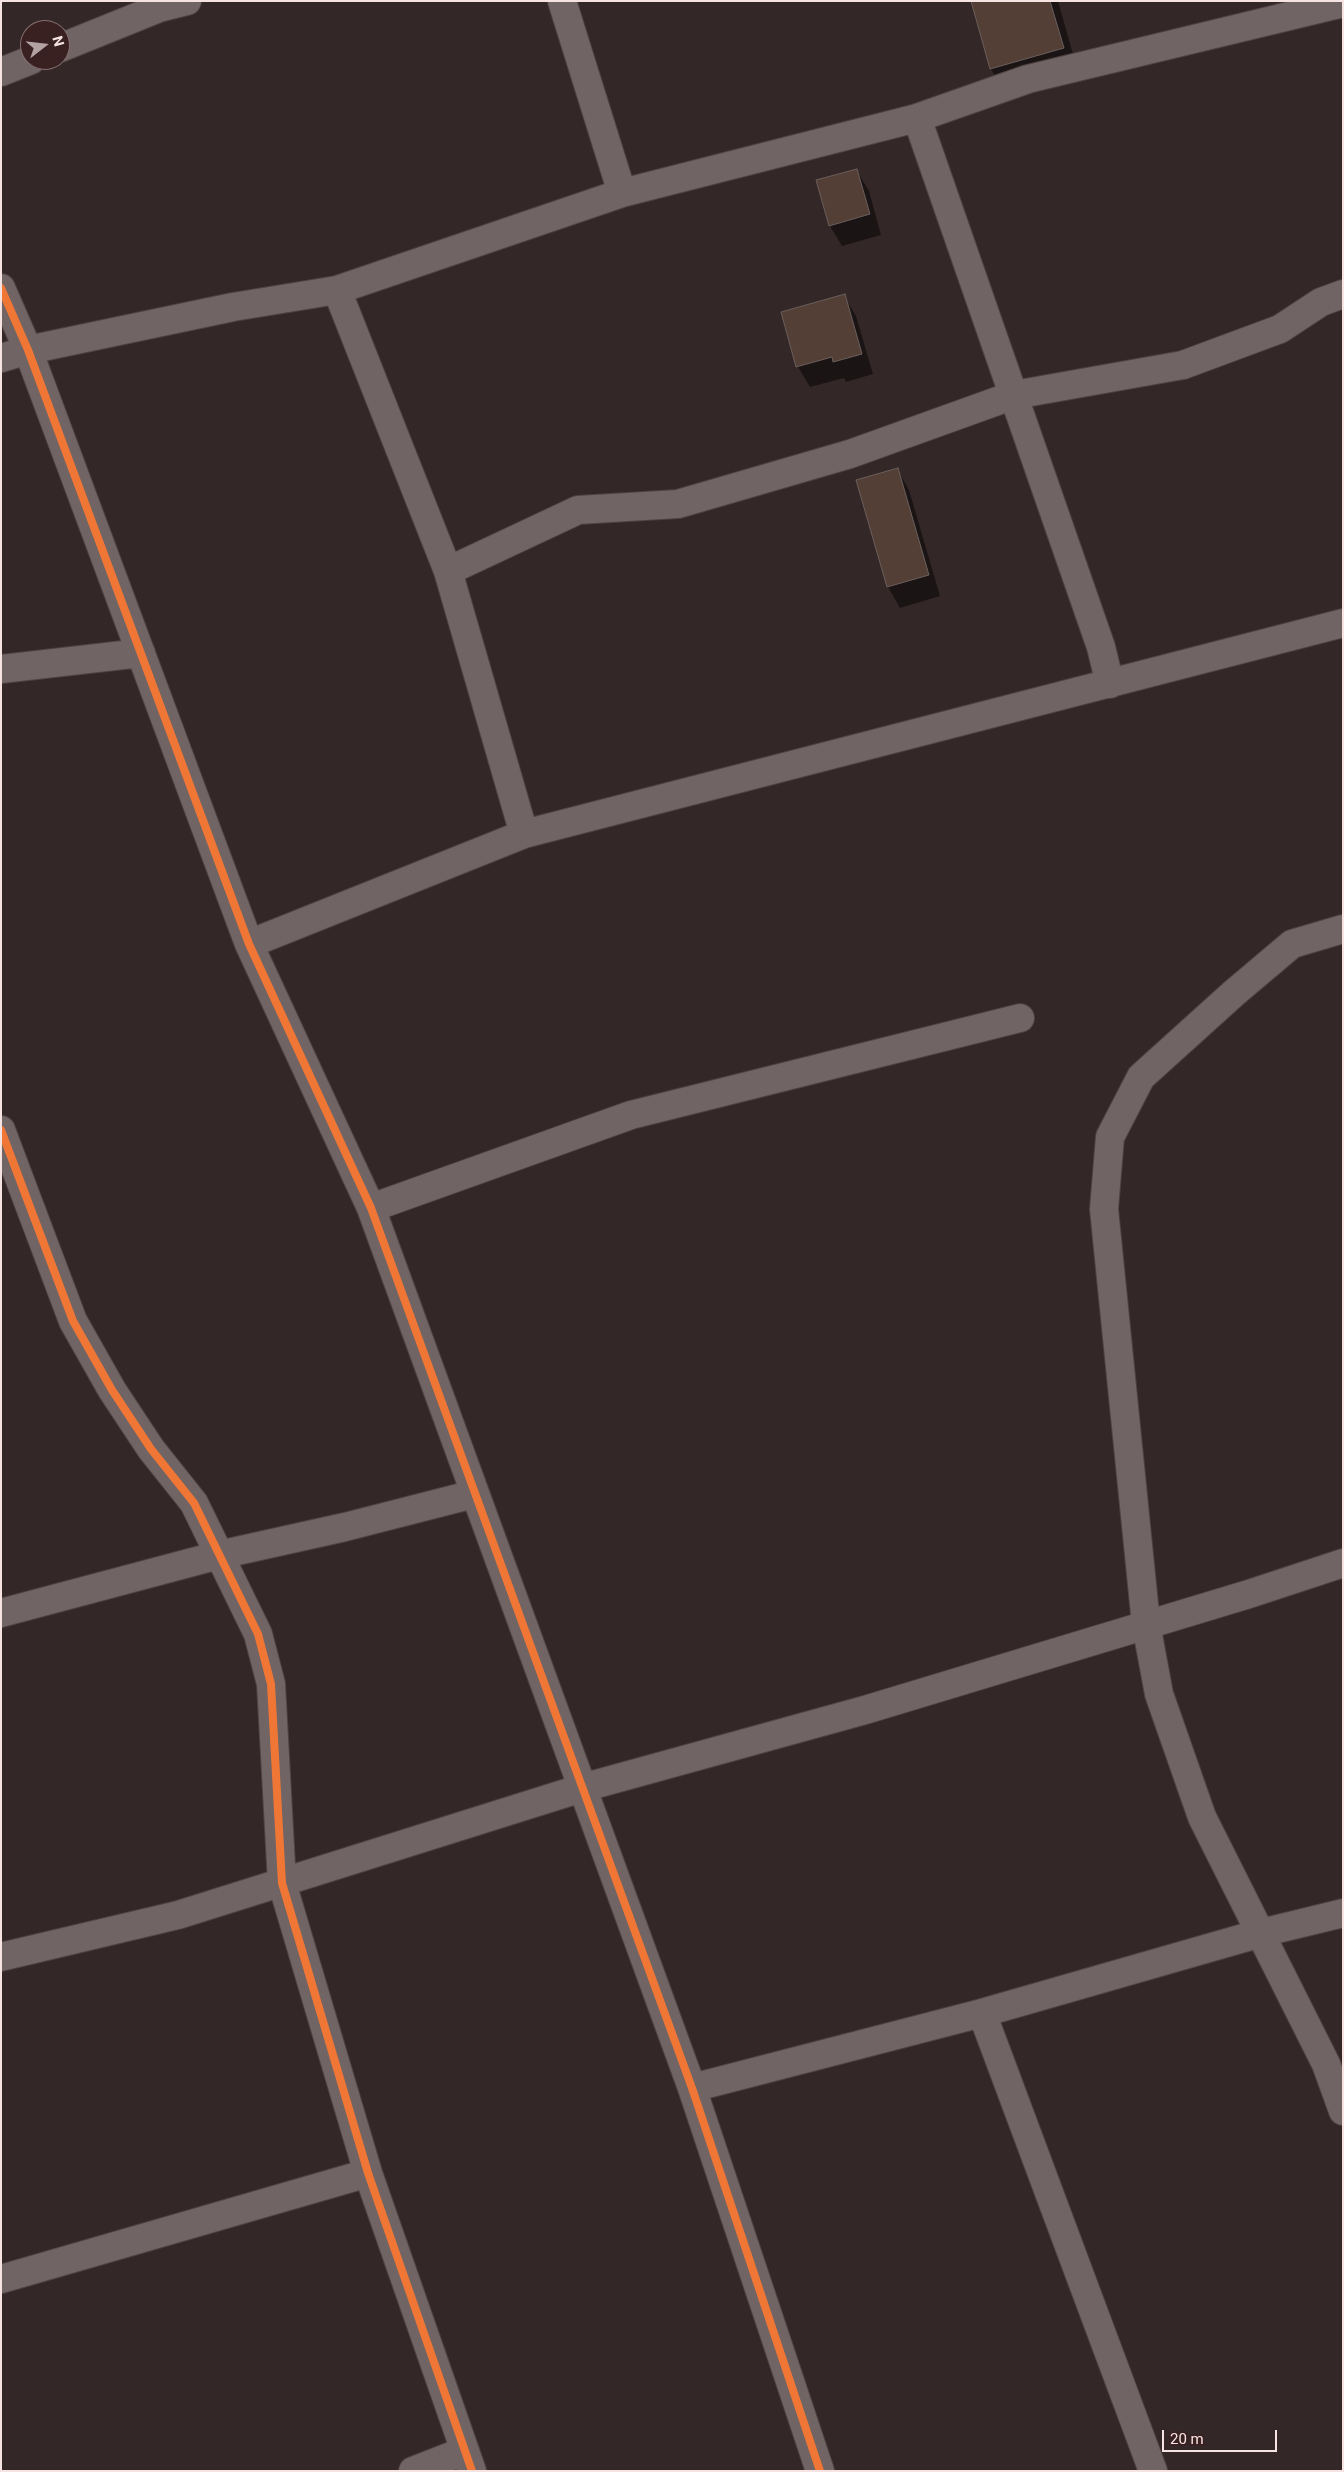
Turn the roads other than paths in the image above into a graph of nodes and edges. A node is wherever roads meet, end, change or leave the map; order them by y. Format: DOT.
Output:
graph roads {
  1 [pos="187,1"];
  2 [pos="562,1"];
  3 [pos="1328,4"];
  4 [pos="70,44"];
  5 [pos="20,64"];
  6 [pos="1,72"];
  7 [pos="917,118"];
  8 [pos="622,193"];
  9 [pos="1,288"];
  10 [pos="337,290"];
  11 [pos="1343,294"];
  12 [pos="28,350"];
  13 [pos="1,358"];
  14 [pos="1014,395"];
  15 [pos="448,571"];
  16 [pos="1343,623"];
  17 [pos="141,653"];
  18 [pos="1,669"];
  19 [pos="1110,684"];
  20 [pos="524,834"];
  21 [pos="1343,929"];
  22 [pos="250,944"];
  23 [pos="1020,1018"];
  24 [pos="1,1130"];
  25 [pos="371,1208"];
  26 [pos="474,1494"];
  27 [pos="219,1555"];
  28 [pos="1343,1563"];
  29 [pos="1,1613"];
  30 [pos="1146,1624"];
  31 [pos="582,1788"];
  32 [pos="282,1883"];
  33 [pos="1343,1913"];
  34 [pos="1261,1933"];
  35 [pos="1,1957"];
  36 [pos="982,2013"];
  37 [pos="692,2088"];
  38 [pos="1343,2111"];
  39 [pos="368,2173"];
  40 [pos="1,2279"];
  41 [pos="468,2461"];
  42 [pos="414,2471"];
  43 [pos="820,2471"];
  44 [pos="1152,2471"];
  1 -- 4 [label="street"];
  2 -- 8 [label="street"];
  3 -- 7 [label="street"];
  5 -- 6 [label="street"];
  7 -- 8 [label="street"];
  7 -- 14 [label="street"];
  8 -- 10 [label="street"];
  9 -- 12 [label="street"];
  10 -- 12 [label="street"];
  10 -- 15 [label="street"];
  11 -- 14 [label="street"];
  12 -- 13 [label="street"];
  12 -- 17 [label="street"];
  14 -- 15 [label="street"];
  14 -- 19 [label="street"];
  15 -- 20 [label="street"];
  16 -- 19 [label="street"];
  17 -- 18 [label="street"];
  17 -- 22 [label="street"];
  19 -- 20 [label="street"];
  20 -- 22 [label="street"];
  21 -- 30 [label="street"];
  22 -- 25 [label="street"];
  23 -- 25 [label="street"];
  24 -- 27 [label="street"];
  25 -- 26 [label="street"];
  26 -- 27 [label="street"];
  26 -- 31 [label="street"];
  27 -- 29 [label="street"];
  27 -- 32 [label="street"];
  28 -- 30 [label="street"];
  30 -- 31 [label="street"];
  30 -- 34 [label="street"];
  31 -- 32 [label="street"];
  31 -- 37 [label="street"];
  32 -- 35 [label="street"];
  32 -- 39 [label="street"];
  33 -- 34 [label="street"];
  34 -- 36 [label="street"];
  34 -- 38 [label="street"];
  36 -- 37 [label="street"];
  36 -- 44 [label="street"];
  37 -- 43 [label="street"];
  39 -- 40 [label="street"];
  39 -- 41 [label="street"];
  41 -- 42 [label="street"];
}
